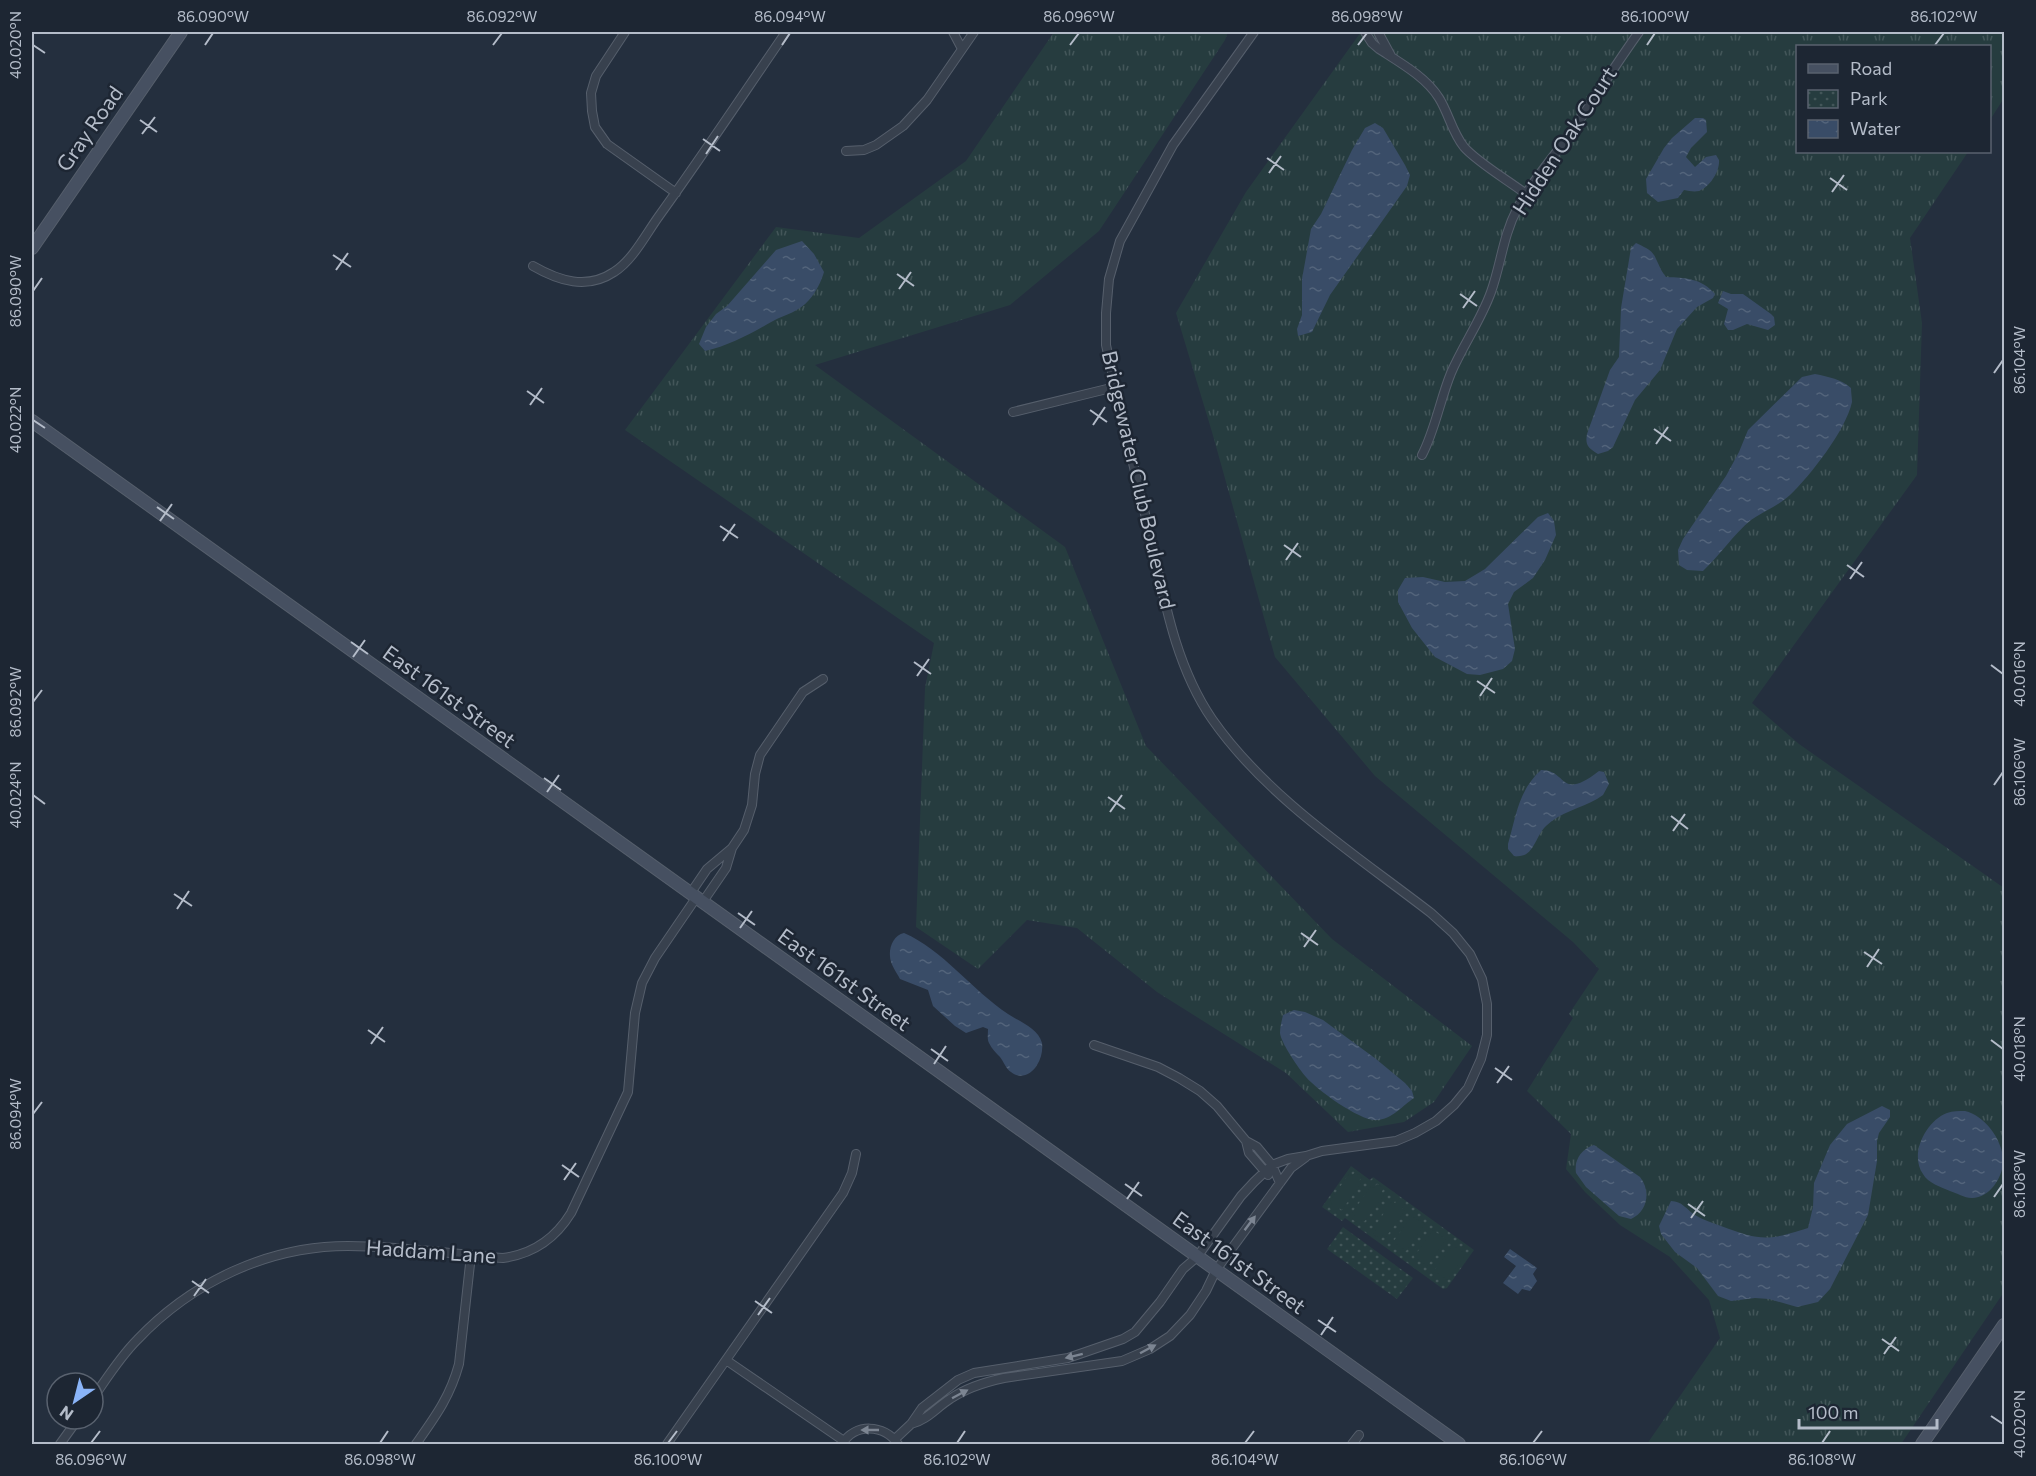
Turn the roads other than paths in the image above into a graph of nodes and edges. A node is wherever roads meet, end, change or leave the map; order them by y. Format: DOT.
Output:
graph roads {
  1 [pos="181,32"];
  2 [pos="625,32"];
  3 [pos="786,32"];
  4 [pos="953,32"];
  5 [pos="974,32"];
  6 [pos="1254,32"];
  7 [pos="1365,32"];
  8 [pos="1378,32"];
  9 [pos="1639,32"];
  10 [pos="962,49"];
  11 [pos="1391,57"];
  12 [pos="846,151"];
  13 [pos="675,193"];
  14 [pos="1526,194"];
  15 [pos="32,248"];
  16 [pos="533,266"];
  17 [pos="1115,387"];
  18 [pos="1013,412"];
  19 [pos="32,420"];
  20 [pos="1422,455"];
  21 [pos="823,679"];
  22 [pos="732,848"];
  23 [pos="696,898"];
  24 [pos="1094,1046"];
  25 [pos="1246,1141"];
  26 [pos="856,1154"];
  27 [pos="1306,1156"];
  28 [pos="1272,1165"];
  29 [pos="1264,1172"];
  30 [pos="1280,1183"];
  31 [pos="471,1255"];
  32 [pos="1197,1257"];
  33 [pos="1216,1270"];
  34 [pos="2004,1325"];
  35 [pos="726,1360"];
  36 [pos="105,1381"];
  37 [pos="911,1424"];
  38 [pos="69,1431"];
  39 [pos="1359,1435"];
  40 [pos="896,1442"];
  41 [pos="843,1443"];
  42 [pos="60,1444"];
  43 [pos="416,1444"];
  44 [pos="667,1444"];
  45 [pos="1352,1444"];
  46 [pos="1459,1444"];
  47 [pos="1922,1444"];
  1 -- 15 [label="street, Gray Road"];
  2 -- 13 [label="street"];
  3 -- 13 [label="street"];
  4 -- 10 [label="street"];
  5 -- 10 [label="street"];
  6 -- 17 [label="street, Bridgewater Club Boulevard"];
  7 -- 11 [label="street"];
  8 -- 11 [label="street"];
  9 -- 14 [label="street, Hidden Oak Court"];
  10 -- 12 [label="street"];
  11 -- 14 [label="street"];
  13 -- 16 [label="street"];
  14 -- 20 [label="street, Hidden Oak Court"];
  17 -- 18 [label="street"];
  17 -- 27 [label="street, Bridgewater Club Boulevard"];
  19 -- 23 [label="street, East 161st Street"];
  21 -- 22 [label="street"];
  22 -- 23 [label="street"];
  22 -- 23 [label="street"];
  23 -- 31 [label="street, Haddam Lane"];
  23 -- 32 [label="street, East 161st Street"];
  24 -- 25 [label="street"];
  25 -- 28 [label="street"];
  25 -- 29 [label="street"];
  26 -- 35 [label="street"];
  27 -- 28 [label="street, Bridgewater Club Boulevard"];
  27 -- 30 [label="street"];
  28 -- 29 [label="street, Bridgewater Club Boulevard"];
  28 -- 30 [label="street"];
  29 -- 30 [label="street"];
  29 -- 32 [label="street, Bridgewater Club Boulevard"];
  33 -- 30 [label="street, one-way"];
  31 -- 36 [label="street, Haddam Lane"];
  31 -- 43 [label="street"];
  32 -- 33 [label="street, East 161st Street"];
  32 -- 37 [label="street, Bridgewater Club Boulevard, one-way"];
  37 -- 33 [label="street, one-way"];
  33 -- 46 [label="street, East 161st Street"];
  34 -- 47 [label="street"];
  35 -- 41 [label="street"];
  35 -- 44 [label="street"];
  37 -- 40 [label="street"];
  38 -- 42 [label="street"];
  39 -- 45 [label="street"];
  40 -- 41 [label="street, one-way"];
}
